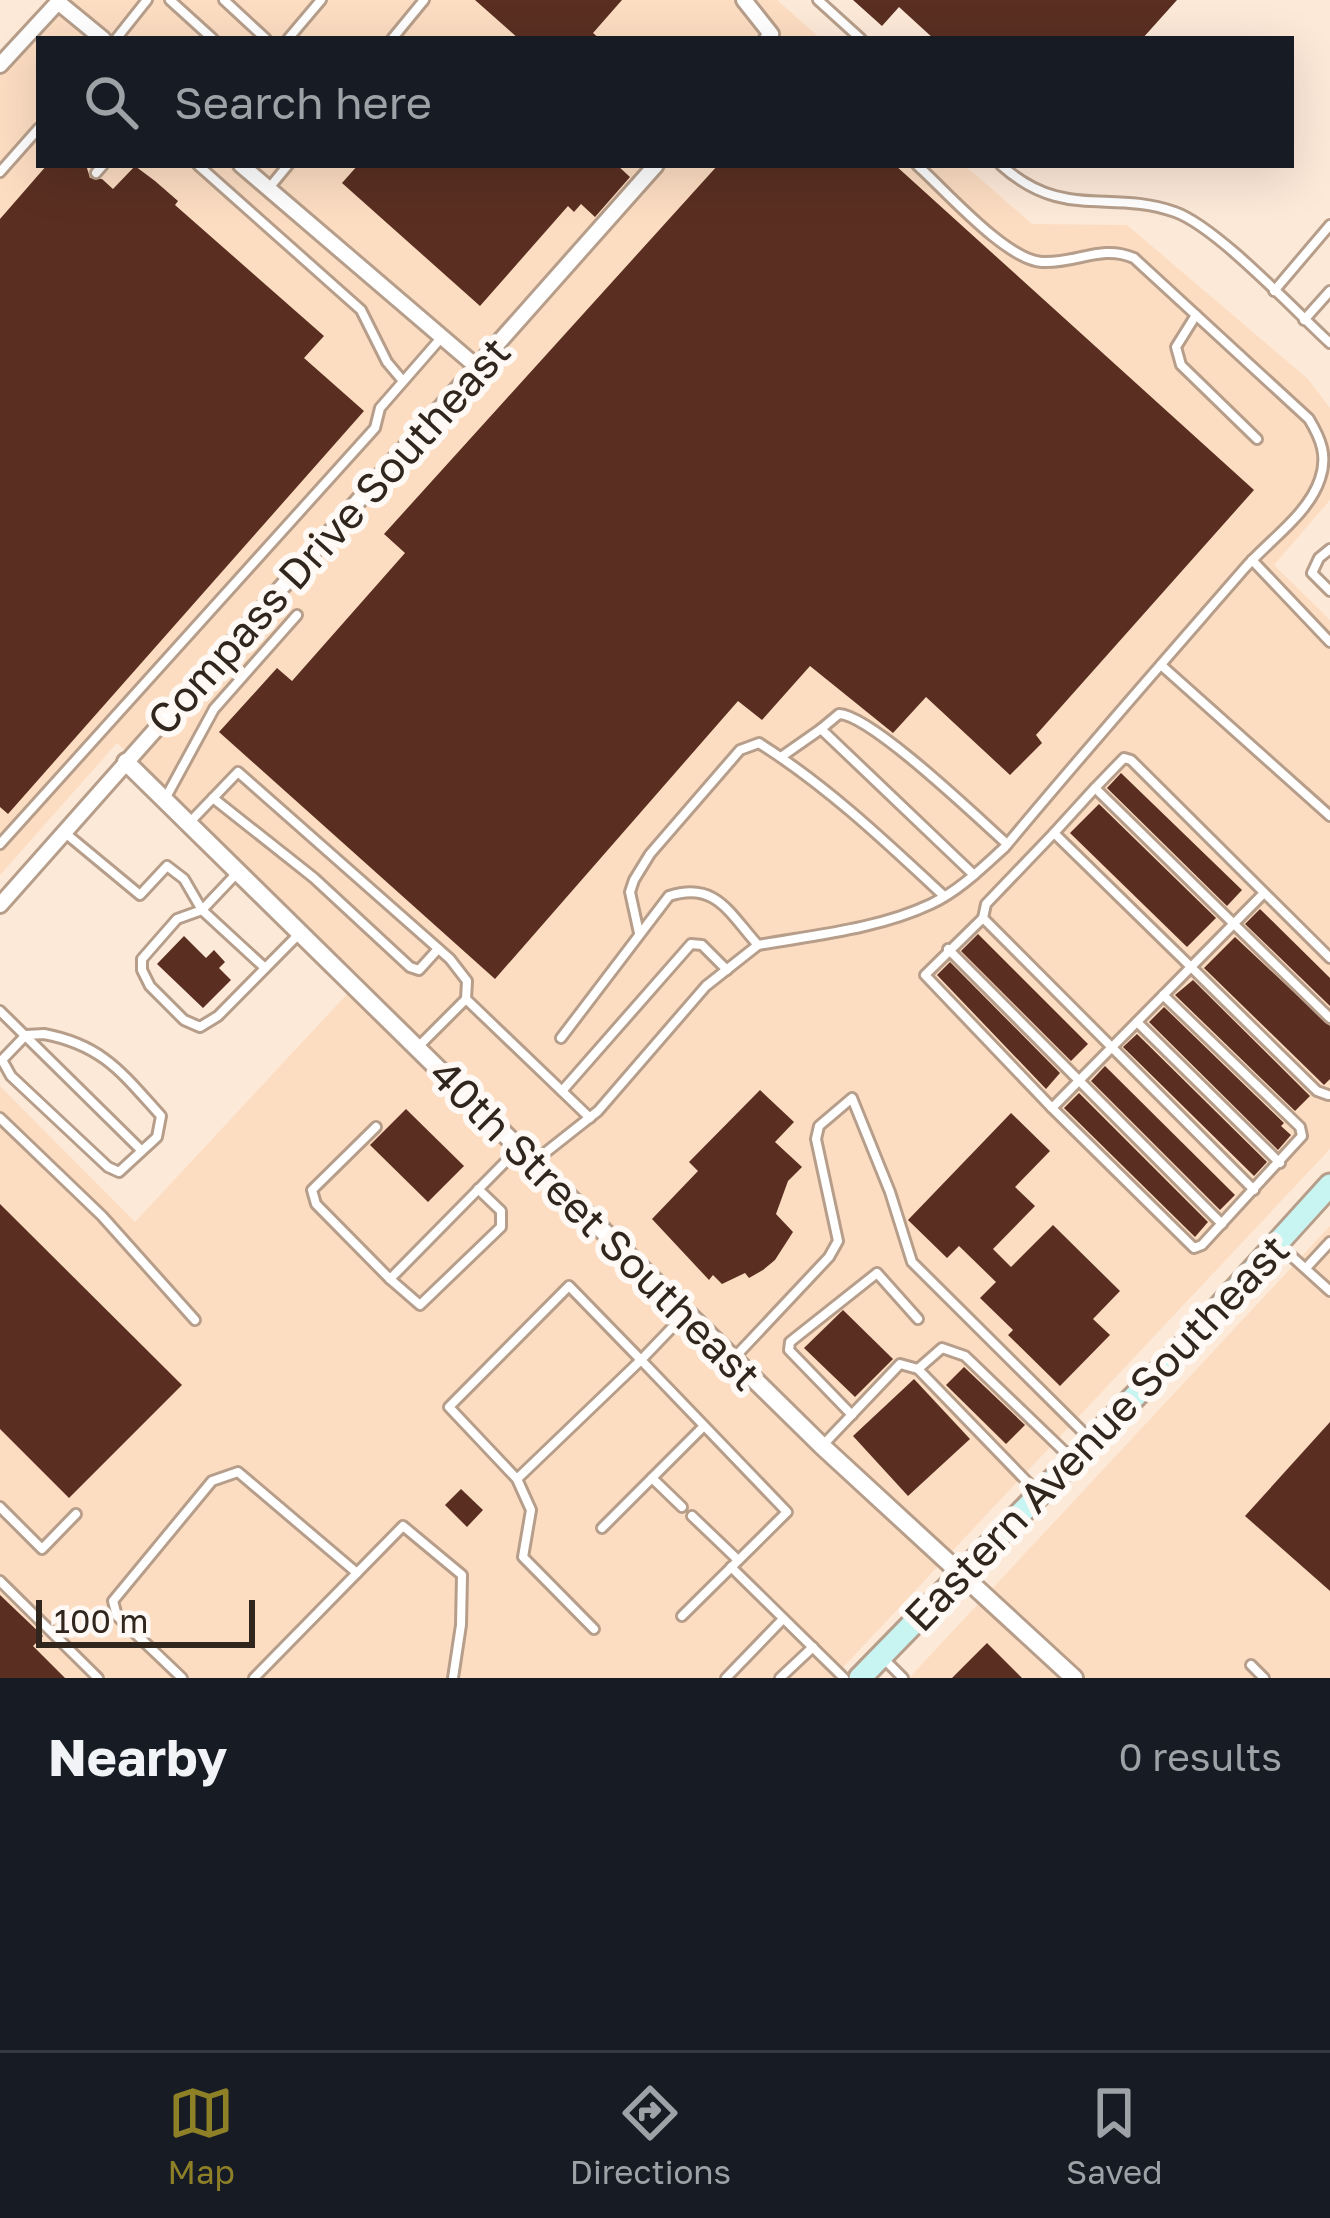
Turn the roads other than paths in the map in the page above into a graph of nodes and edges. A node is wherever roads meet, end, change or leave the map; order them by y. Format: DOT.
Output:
graph roads {
  1 [pos="147,0"];
  2 [pos="170,0"];
  3 [pos="224,0"];
  4 [pos="321,0"];
  5 [pos="424,0"];
  6 [pos="744,0"];
  7 [pos="818,0"];
  8 [pos="59,1"];
  9 [pos="100,36"];
  10 [pos="118,36"];
  11 [pos="210,36"];
  12 [pos="263,36"];
  13 [pos="290,36"];
  14 [pos="394,36"];
  15 [pos="771,36"];
  16 [pos="858,36"];
  17 [pos="0,65"];
  18 [pos="36,131"];
  19 [pos="100,168"];
  20 [pos="201,168"];
  21 [pos="244,168"];
  22 [pos="286,168"];
  23 [pos="653,168"];
  24 [pos="920,168"];
  25 [pos="1006,168"];
  26 [pos="0,172"];
  27 [pos="96,173"];
  28 [pos="268,189"];
  29 [pos="1330,225"];
  30 [pos="1330,291"];
  31 [pos="1274,292"];
  32 [pos="1196,315"];
  33 [pos="1304,320"];
  34 [pos="442,337"];
  35 [pos="1330,343"];
  36 [pos="477,367"];
  37 [pos="403,381"];
  38 [pos="1257,439"];
  39 [pos="1330,549"];
  40 [pos="1252,560"];
  41 [pos="1330,591"];
  42 [pos="297,616"];
  43 [pos="1330,641"];
  44 [pos="1161,665"];
  45 [pos="821,729"];
  46 [pos="781,757"];
  47 [pos="126,762"];
  48 [pos="1095,788"];
  49 [pos="213,798"];
  50 [pos="165,800"];
  51 [pos="1330,816"];
  52 [pos="188,823"];
  53 [pos="64,832"];
  54 [pos="1054,833"];
  55 [pos="0,844"];
  56 [pos="1007,844"];
  57 [pos="238,872"];
  58 [pos="974,875"];
  59 [pos="1264,892"];
  60 [pos="944,896"];
  61 [pos="0,905"];
  62 [pos="202,910"];
  63 [pos="983,918"];
  64 [pos="1234,923"];
  65 [pos="300,933"];
  66 [pos="640,933"];
  67 [pos="758,945"];
  68 [pos="438,949"];
  69 [pos="948,949"];
  70 [pos="1330,958"];
  71 [pos="1191,967"];
  72 [pos="265,968"];
  73 [pos="727,970"];
  74 [pos="1163,995"];
  75 [pos="466,999"];
  76 [pos="0,1011"];
  77 [pos="1330,1018"];
  78 [pos="1137,1022"];
  79 [pos="26,1035"];
  80 [pos="561,1037"];
  81 [pos="417,1048"];
  82 [pos="1111,1048"];
  83 [pos="1079,1081"];
  84 [pos="562,1091"];
  85 [pos="1329,1095"];
  86 [pos="1052,1108"];
  87 [pos="0,1118"];
  88 [pos="590,1118"];
  89 [pos="376,1127"];
  90 [pos="519,1148"];
  91 [pos="140,1149"];
  92 [pos="533,1162"];
  93 [pos="1280,1163"];
  94 [pos="1330,1185"];
  95 [pos="478,1190"];
  96 [pos="1254,1190"];
  97 [pos="1222,1223"];
  98 [pos="1330,1242"];
  99 [pos="1277,1243"];
  100 [pos="1306,1268"];
  101 [pos="390,1279"];
  102 [pos="1330,1291"];
  103 [pos="686,1312"];
  104 [pos="918,1319"];
  105 [pos="195,1320"];
  106 [pos="733,1359"];
  107 [pos="641,1360"];
  108 [pos="918,1369"];
  109 [pos="852,1415"];
  110 [pos="703,1427"];
  111 [pos="1091,1440"];
  112 [pos="822,1446"];
  113 [pos="1073,1460"];
  114 [pos="652,1478"];
  115 [pos="517,1479"];
  116 [pos="1040,1494"];
  117 [pos="0,1507"];
  118 [pos="682,1507"];
  119 [pos="76,1514"];
  120 [pos="692,1516"];
  121 [pos="602,1528"];
  122 [pos="734,1563"];
  123 [pos="357,1573"];
  124 [pos="963,1574"];
  125 [pos="0,1581"];
  126 [pos="682,1616"];
  127 [pos="784,1619"];
  128 [pos="594,1629"];
  129 [pos="813,1647"];
  130 [pos="881,1657"];
  131 [pos="1251,1665"];
  132 [pos="98,1678"];
  133 [pos="182,1678"];
  134 [pos="254,1678"];
  135 [pos="453,1678"];
  136 [pos="726,1678"];
  137 [pos="780,1678"];
  138 [pos="844,1678"];
  139 [pos="860,1678"];
  140 [pos="903,1678"];
  141 [pos="1074,1678"];
  142 [pos="1264,1678"];
  1 -- 10 [label="lane"];
  2 -- 11 [label="lane"];
  3 -- 12 [label="lane"];
  4 -- 13 [label="lane"];
  5 -- 14 [label="lane"];
  6 -- 15 [label="street"];
  7 -- 16 [label="lane"];
  8 -- 9 [label="street"];
  8 -- 17 [label="street"];
  18 -- 26 [label="lane"];
  19 -- 27 [label="lane"];
  20 -- 37 [label="lane"];
  21 -- 28 [label="street"];
  22 -- 28 [label="lane"];
  23 -- 36 [label="street, Compass Drive Southeast"];
  24 -- 32 [label="lane"];
  25 -- 31 [label="lane"];
  28 -- 34 [label="street"];
  29 -- 31 [label="lane"];
  30 -- 33 [label="lane"];
  31 -- 33 [label="lane"];
  32 -- 38 [label="lane"];
  32 -- 40 [label="lane"];
  33 -- 35 [label="lane"];
  34 -- 36 [label="street"];
  34 -- 37 [label="lane"];
  36 -- 47 [label="street, Compass Drive Southeast"];
  37 -- 55 [label="lane"];
  39 -- 41 [label="lane"];
  40 -- 43 [label="lane"];
  40 -- 44 [label="lane"];
  42 -- 50 [label="lane"];
  44 -- 51 [label="lane"];
  44 -- 56 [label="lane"];
  45 -- 46 [label="lane"];
  45 -- 56 [label="lane"];
  45 -- 58 [label="lane"];
  46 -- 60 [label="lane"];
  46 -- 66 [label="lane"];
  47 -- 50 [label="street, 40th Street Southeast"];
  47 -- 53 [label="street, Compass Drive Southeast"];
  48 -- 54 [label="lane"];
  48 -- 59 [label="lane"];
  48 -- 64 [label="lane"];
  49 -- 52 [label="lane"];
  49 -- 68 [label="lane"];
  49 -- 68 [label="lane"];
  50 -- 52 [label="street, 40th Street Southeast"];
  52 -- 57 [label="street, 40th Street Southeast"];
  53 -- 61 [label="street, Compass Drive Southeast"];
  53 -- 62 [label="lane"];
  54 -- 63 [label="lane"];
  54 -- 71 [label="lane"];
  56 -- 58 [label="lane"];
  57 -- 62 [label="lane"];
  57 -- 65 [label="street, 40th Street Southeast"];
  58 -- 60 [label="lane"];
  59 -- 64 [label="lane"];
  59 -- 70 [label="lane"];
  60 -- 67 [label="lane"];
  62 -- 72 [label="lane"];
  62 -- 72 [label="lane"];
  63 -- 69 [label="lane"];
  63 -- 82 [label="lane"];
  64 -- 71 [label="lane"];
  64 -- 77 [label="lane"];
  65 -- 72 [label="lane"];
  65 -- 81 [label="street, 40th Street Southeast"];
  66 -- 67 [label="lane"];
  66 -- 80 [label="lane"];
  67 -- 73 [label="lane"];
  68 -- 75 [label="lane"];
  69 -- 83 [label="lane"];
  69 -- 86 [label="lane"];
  71 -- 74 [label="lane"];
  71 -- 85 [label="lane"];
  73 -- 84 [label="lane"];
  73 -- 88 [label="lane"];
  74 -- 78 [label="lane"];
  74 -- 93 [label="lane"];
  75 -- 81 [label="lane"];
  75 -- 84 [label="lane"];
  76 -- 79 [label="lane"];
  78 -- 82 [label="lane"];
  78 -- 93 [label="lane"];
  79 -- 91 [label="lane"];
  79 -- 91 [label="lane"];
  79 -- 91 [label="lane"];
  81 -- 90 [label="street, 40th Street Southeast"];
  82 -- 83 [label="lane"];
  82 -- 96 [label="lane"];
  83 -- 86 [label="lane"];
  83 -- 97 [label="lane"];
  84 -- 88 [label="lane"];
  86 -- 97 [label="lane"];
  87 -- 105 [label="lane"];
  88 -- 92 [label="lane"];
  89 -- 101 [label="lane"];
  90 -- 92 [label="street, 40th Street Southeast"];
  90 -- 95 [label="lane"];
  92 -- 103 [label="street, 40th Street Southeast"];
  93 -- 96 [label="lane"];
  94 -- 99 [label="main road, Eastern Avenue Southeast"];
  95 -- 101 [label="lane"];
  95 -- 101 [label="lane"];
  96 -- 97 [label="lane"];
  98 -- 100 [label="lane"];
  99 -- 100 [label="lane"];
  99 -- 111 [label="main road, Eastern Avenue Southeast"];
  100 -- 102 [label="lane"];
  103 -- 106 [label="street, 40th Street Southeast"];
  103 -- 107 [label="lane"];
  104 -- 109 [label="lane"];
  106 -- 111 [label="lane"];
  106 -- 112 [label="street, 40th Street Southeast"];
  107 -- 110 [label="lane"];
  107 -- 115 [label="lane"];
  107 -- 115 [label="lane"];
  108 -- 109 [label="lane"];
  108 -- 113 [label="lane"];
  108 -- 116 [label="lane"];
  109 -- 112 [label="lane"];
  110 -- 114 [label="lane"];
  110 -- 122 [label="lane"];
  111 -- 113 [label="main road, Eastern Avenue Southeast"];
  112 -- 124 [label="street, 40th Street Southeast"];
  113 -- 116 [label="main road, Eastern Avenue Southeast"];
  114 -- 118 [label="lane"];
  114 -- 121 [label="lane"];
  115 -- 128 [label="lane"];
  116 -- 124 [label="main road, Eastern Avenue Southeast"];
  117 -- 119 [label="lane"];
  120 -- 122 [label="lane"];
  122 -- 126 [label="lane"];
  122 -- 127 [label="lane"];
  123 -- 133 [label="lane"];
  123 -- 134 [label="lane"];
  123 -- 135 [label="lane"];
  124 -- 130 [label="main road, Eastern Avenue Southeast"];
  124 -- 141 [label="street, 40th Street Southeast"];
  125 -- 132 [label="lane"];
  127 -- 129 [label="lane"];
  127 -- 136 [label="lane"];
  129 -- 137 [label="lane"];
  129 -- 138 [label="lane"];
  130 -- 139 [label="main road, Eastern Avenue Southeast"];
  130 -- 140 [label="lane"];
  131 -- 142 [label="lane"];
}
